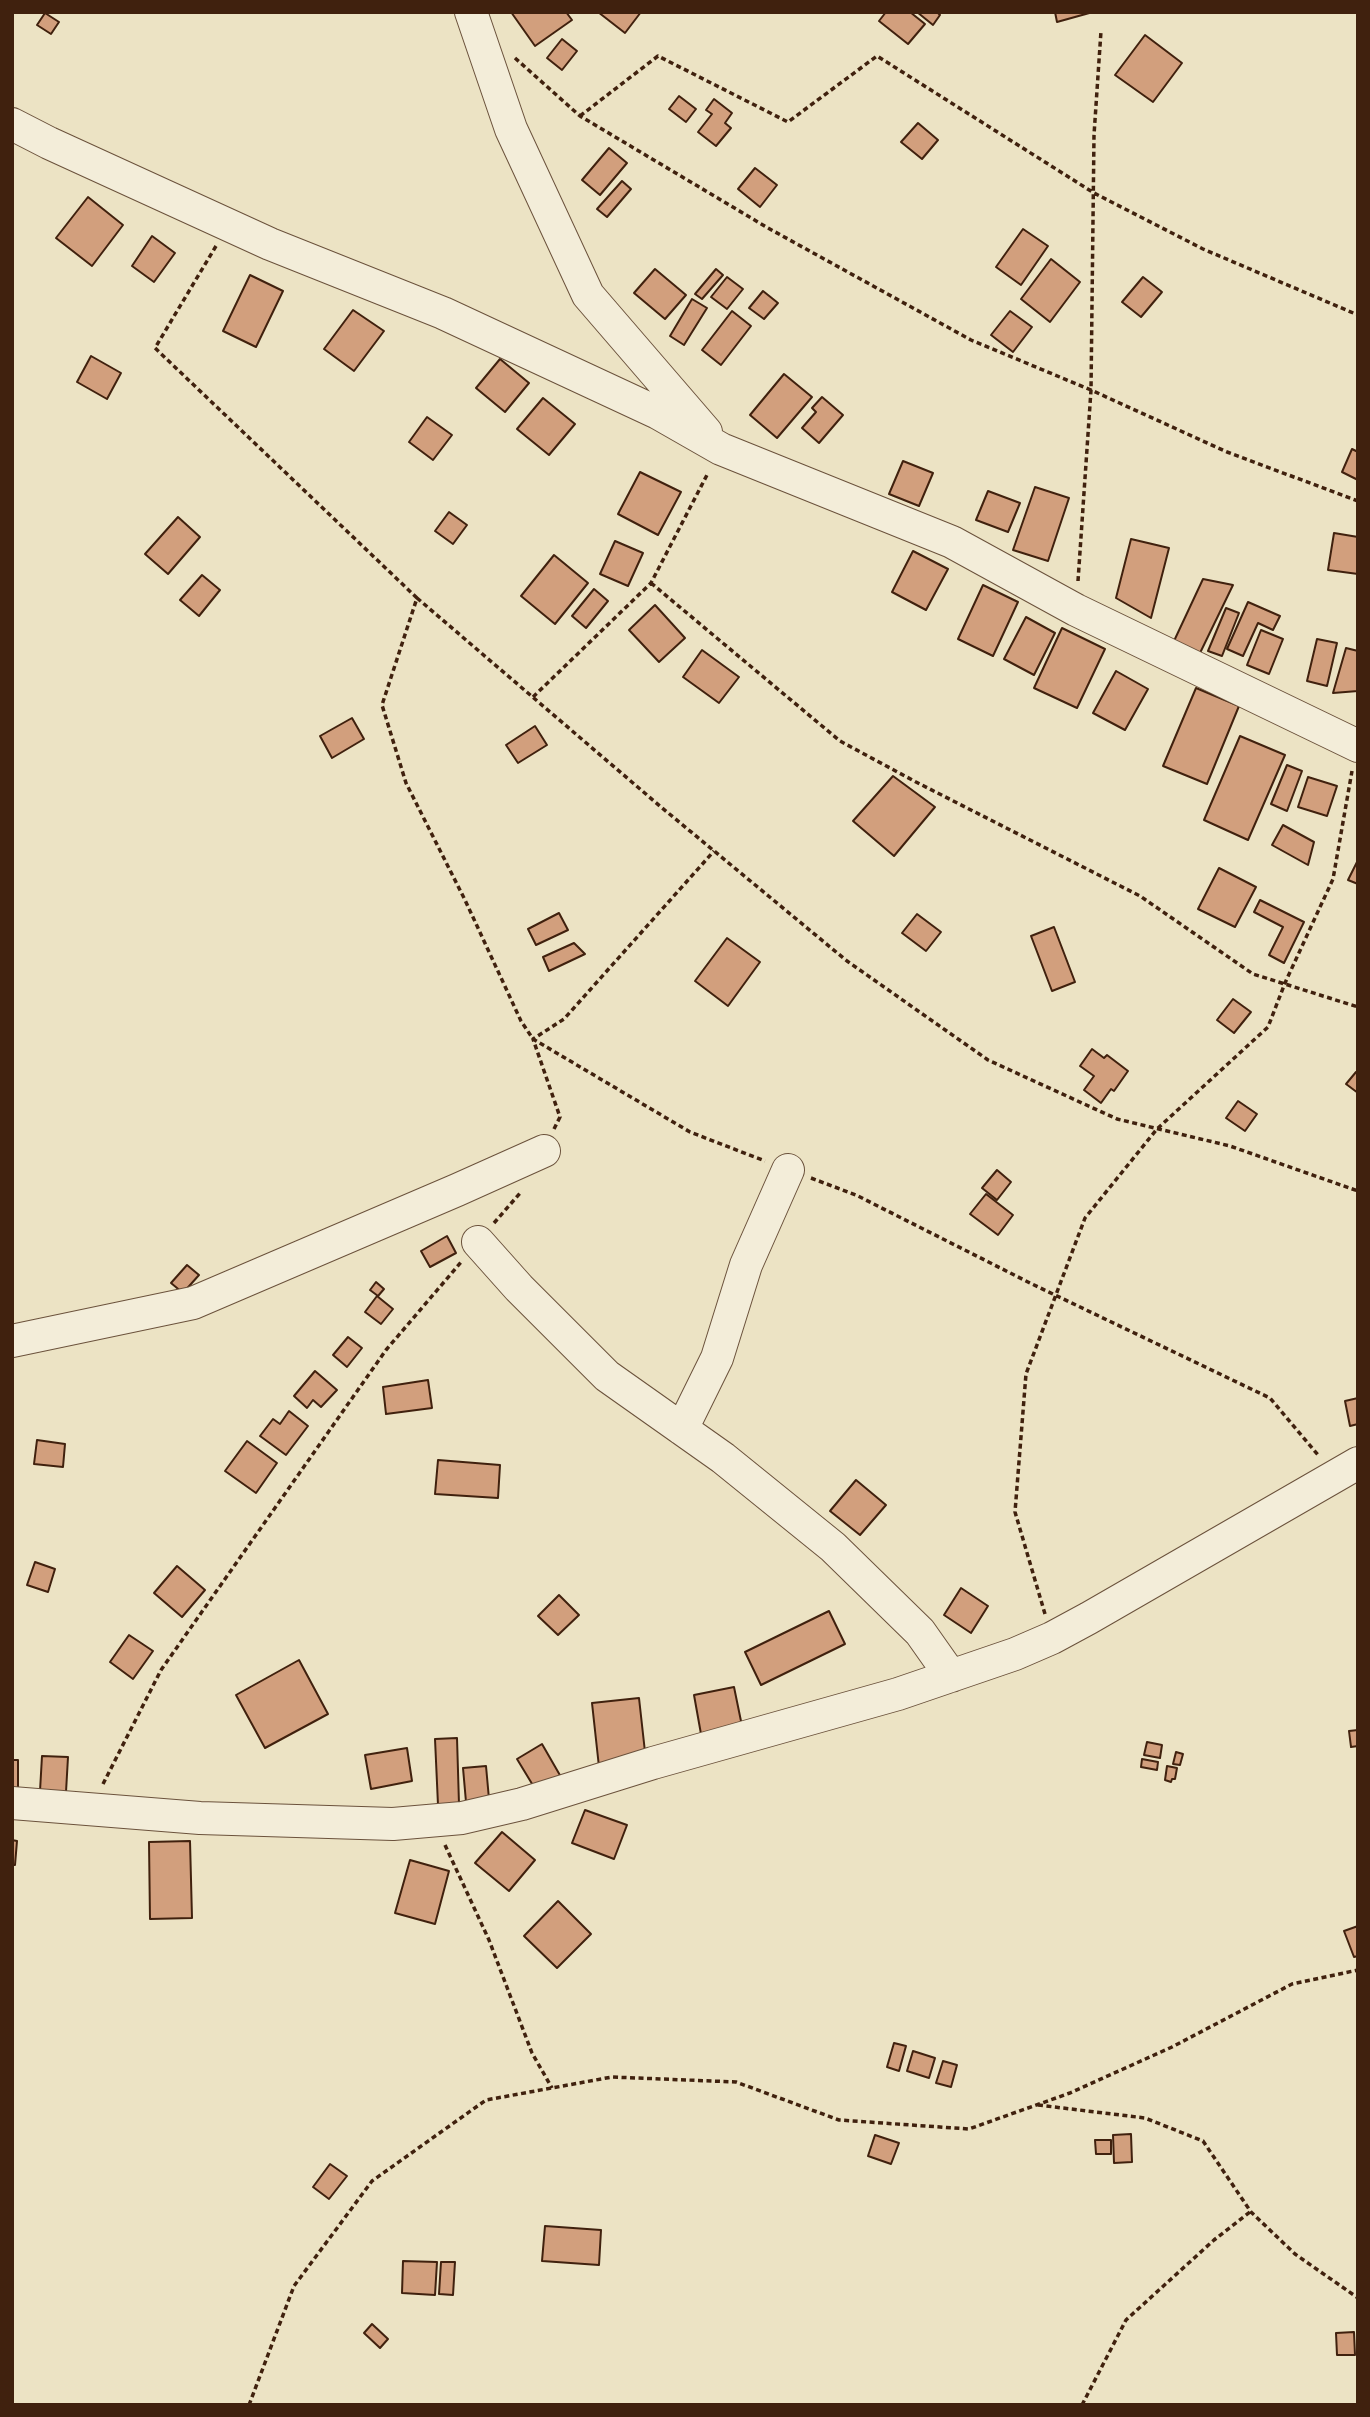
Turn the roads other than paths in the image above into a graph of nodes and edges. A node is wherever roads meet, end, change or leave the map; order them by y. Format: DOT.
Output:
graph roads {
  1 [pos="471,12"];
  2 [pos="12,124"];
  3 [pos="721,449"];
  4 [pos="1357,745"];
  5 [pos="544,1151"];
  6 [pos="788,1170"];
  7 [pos="478,1242"];
  8 [pos="12,1341"];
  9 [pos="682,1429"];
  10 [pos="1358,1463"];
  11 [pos="951,1676"];
  12 [pos="12,1802"];
  1 -- 3 [label="street"];
  2 -- 3 [label="street"];
  3 -- 4 [label="street"];
  5 -- 8 [label="street"];
  6 -- 9 [label="street"];
  7 -- 9 [label="street"];
  9 -- 11 [label="street"];
  10 -- 11 [label="street"];
  11 -- 12 [label="street"];
}
